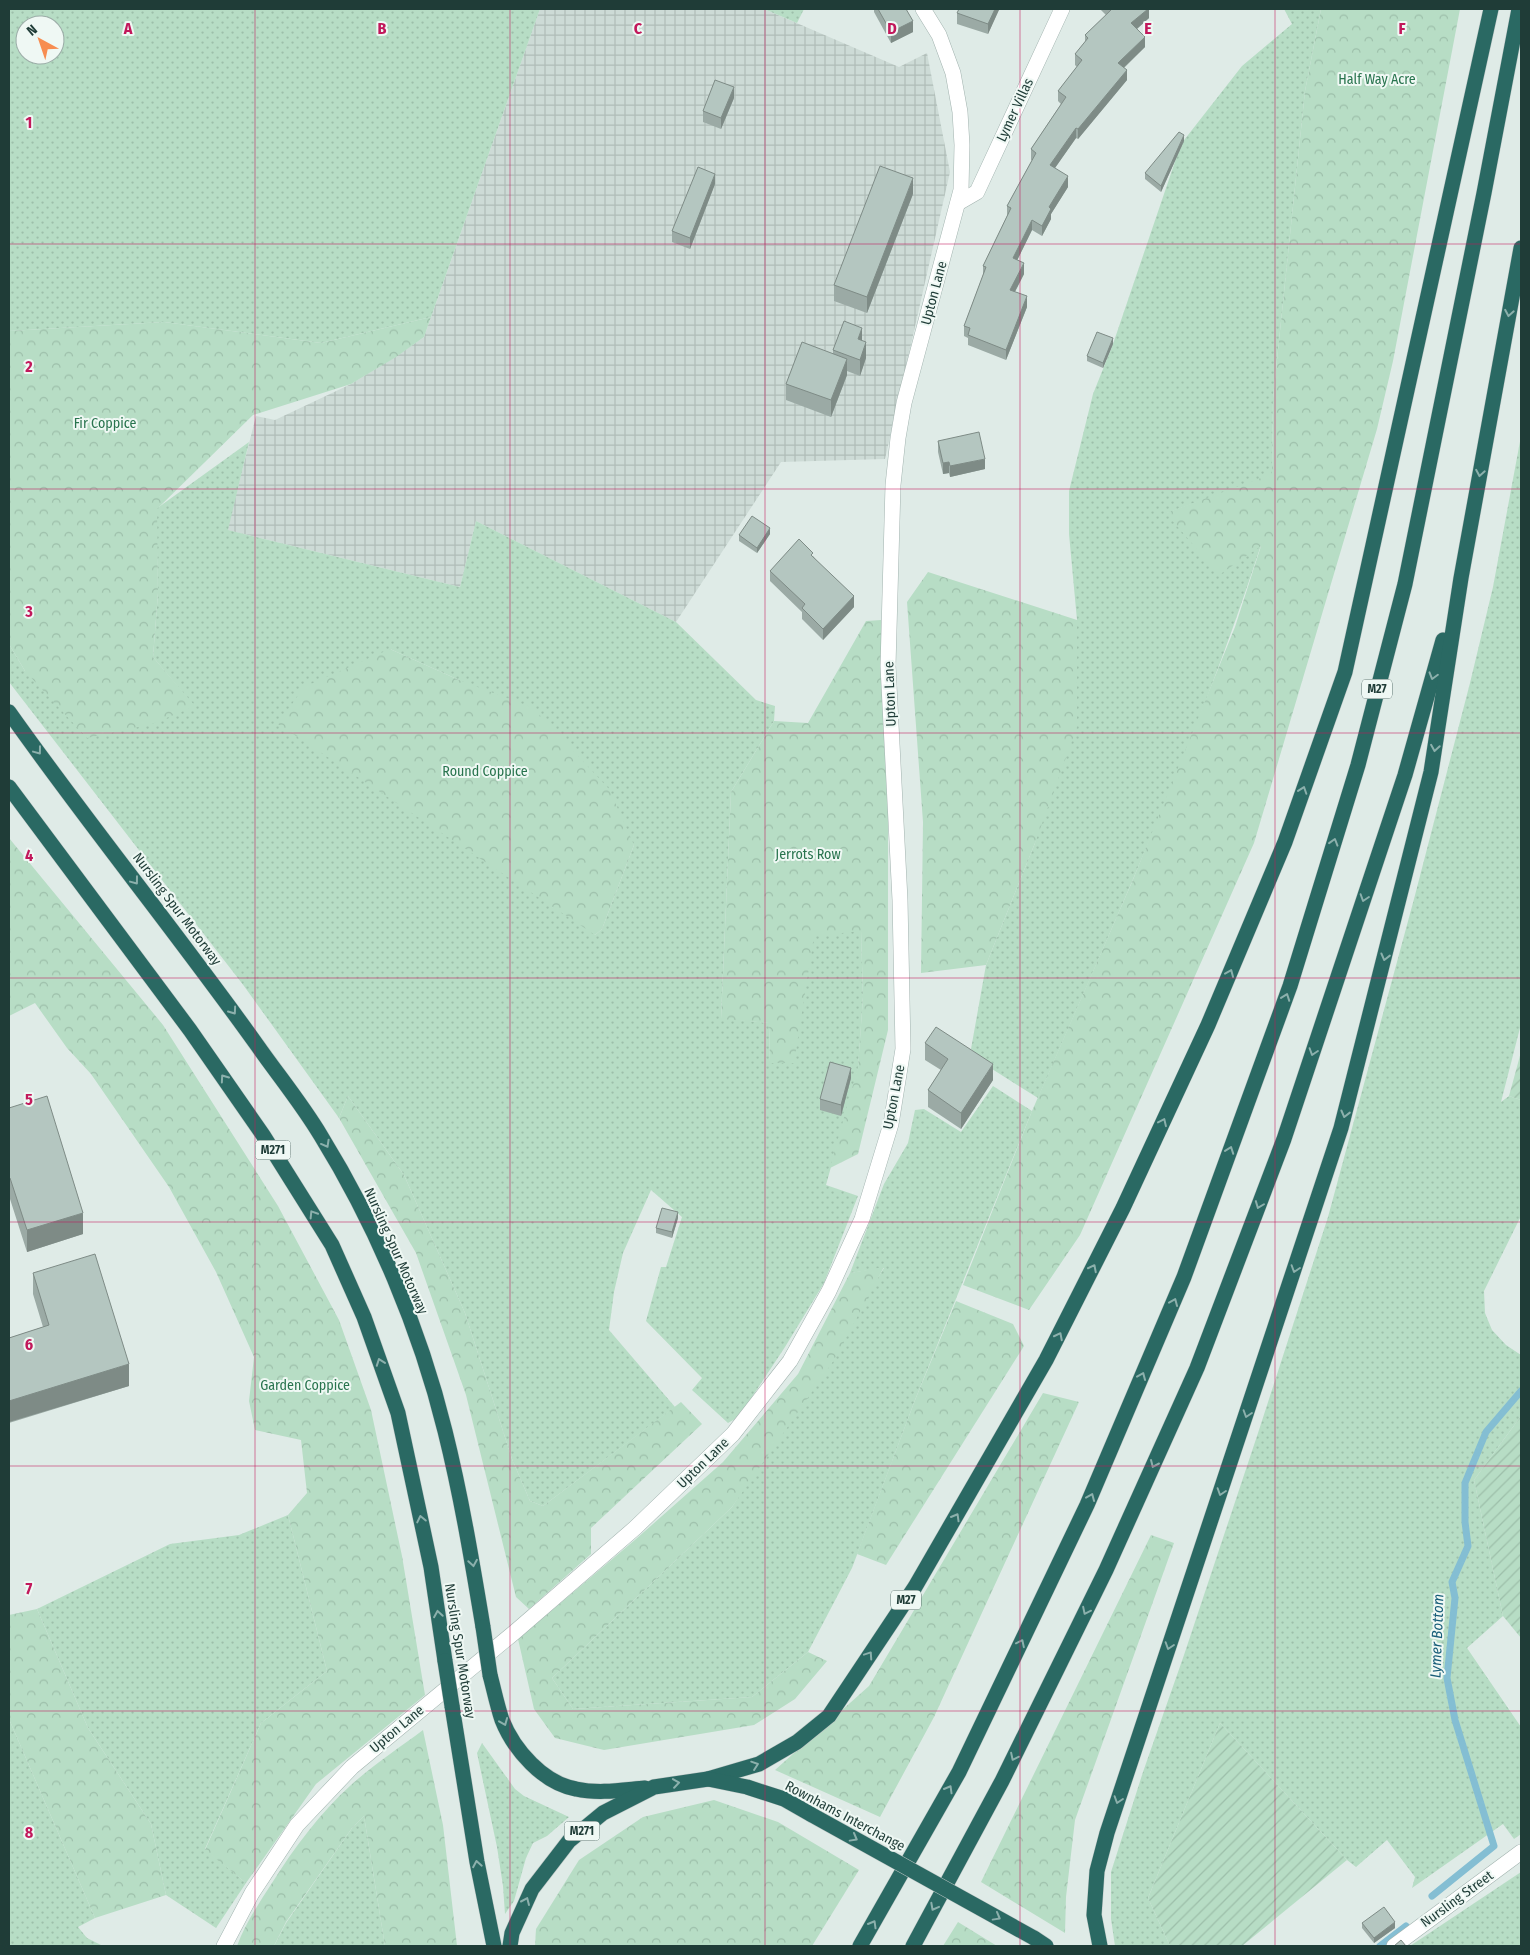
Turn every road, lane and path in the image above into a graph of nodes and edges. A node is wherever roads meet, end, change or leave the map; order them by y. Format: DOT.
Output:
graph roads {
  1 [pos="923,9"];
  2 [pos="1062,9"];
  3 [pos="1491,9"];
  4 [pos="1519,9"];
  5 [pos="958,203"];
  6 [pos="1521,248"];
  7 [pos="1461,578"];
  8 [pos="9,712"];
  9 [pos="9,787"];
  10 [pos="708,1779"];
  11 [pos="654,1787"];
  12 [pos="1521,1852"];
  13 [pos="1040,1942"];
  14 [pos="224,1946"];
  15 [pos="494,1946"];
  16 [pos="510,1946"];
  17 [pos="860,1946"];
  18 [pos="913,1946"];
  19 [pos="1100,1946"];
  20 [pos="1394,1946"];
  1 -- 5 [label="street, Upton Lane"];
  2 -- 5 [label="street, Lymer Villas"];
  10 -- 3 [label="highway, M27, one-way"];
  17 -- 4 [label="highway, M27, one-way"];
  5 -- 14 [label="street, Upton Lane"];
  6 -- 7 [label="highway, one-way"];
  7 -- 18 [label="highway, one-way"];
  7 -- 19 [label="highway, one-way"];
  8 -- 11 [label="highway, Nursling Spur Motorway / M271, one-way, bridge"];
  15 -- 9 [label="highway, Nursling Spur Motorway / M271, one-way, bridge"];
  11 -- 10 [label="highway, Rownhams Interchange / M271, one-way"];
  10 -- 13 [label="highway, Rownhams Interchange / M271, one-way, bridge"];
  16 -- 11 [label="highway, Rownhams Interchange / M271, one-way"];
  12 -- 20 [label="street, Nursling Street"];
}
